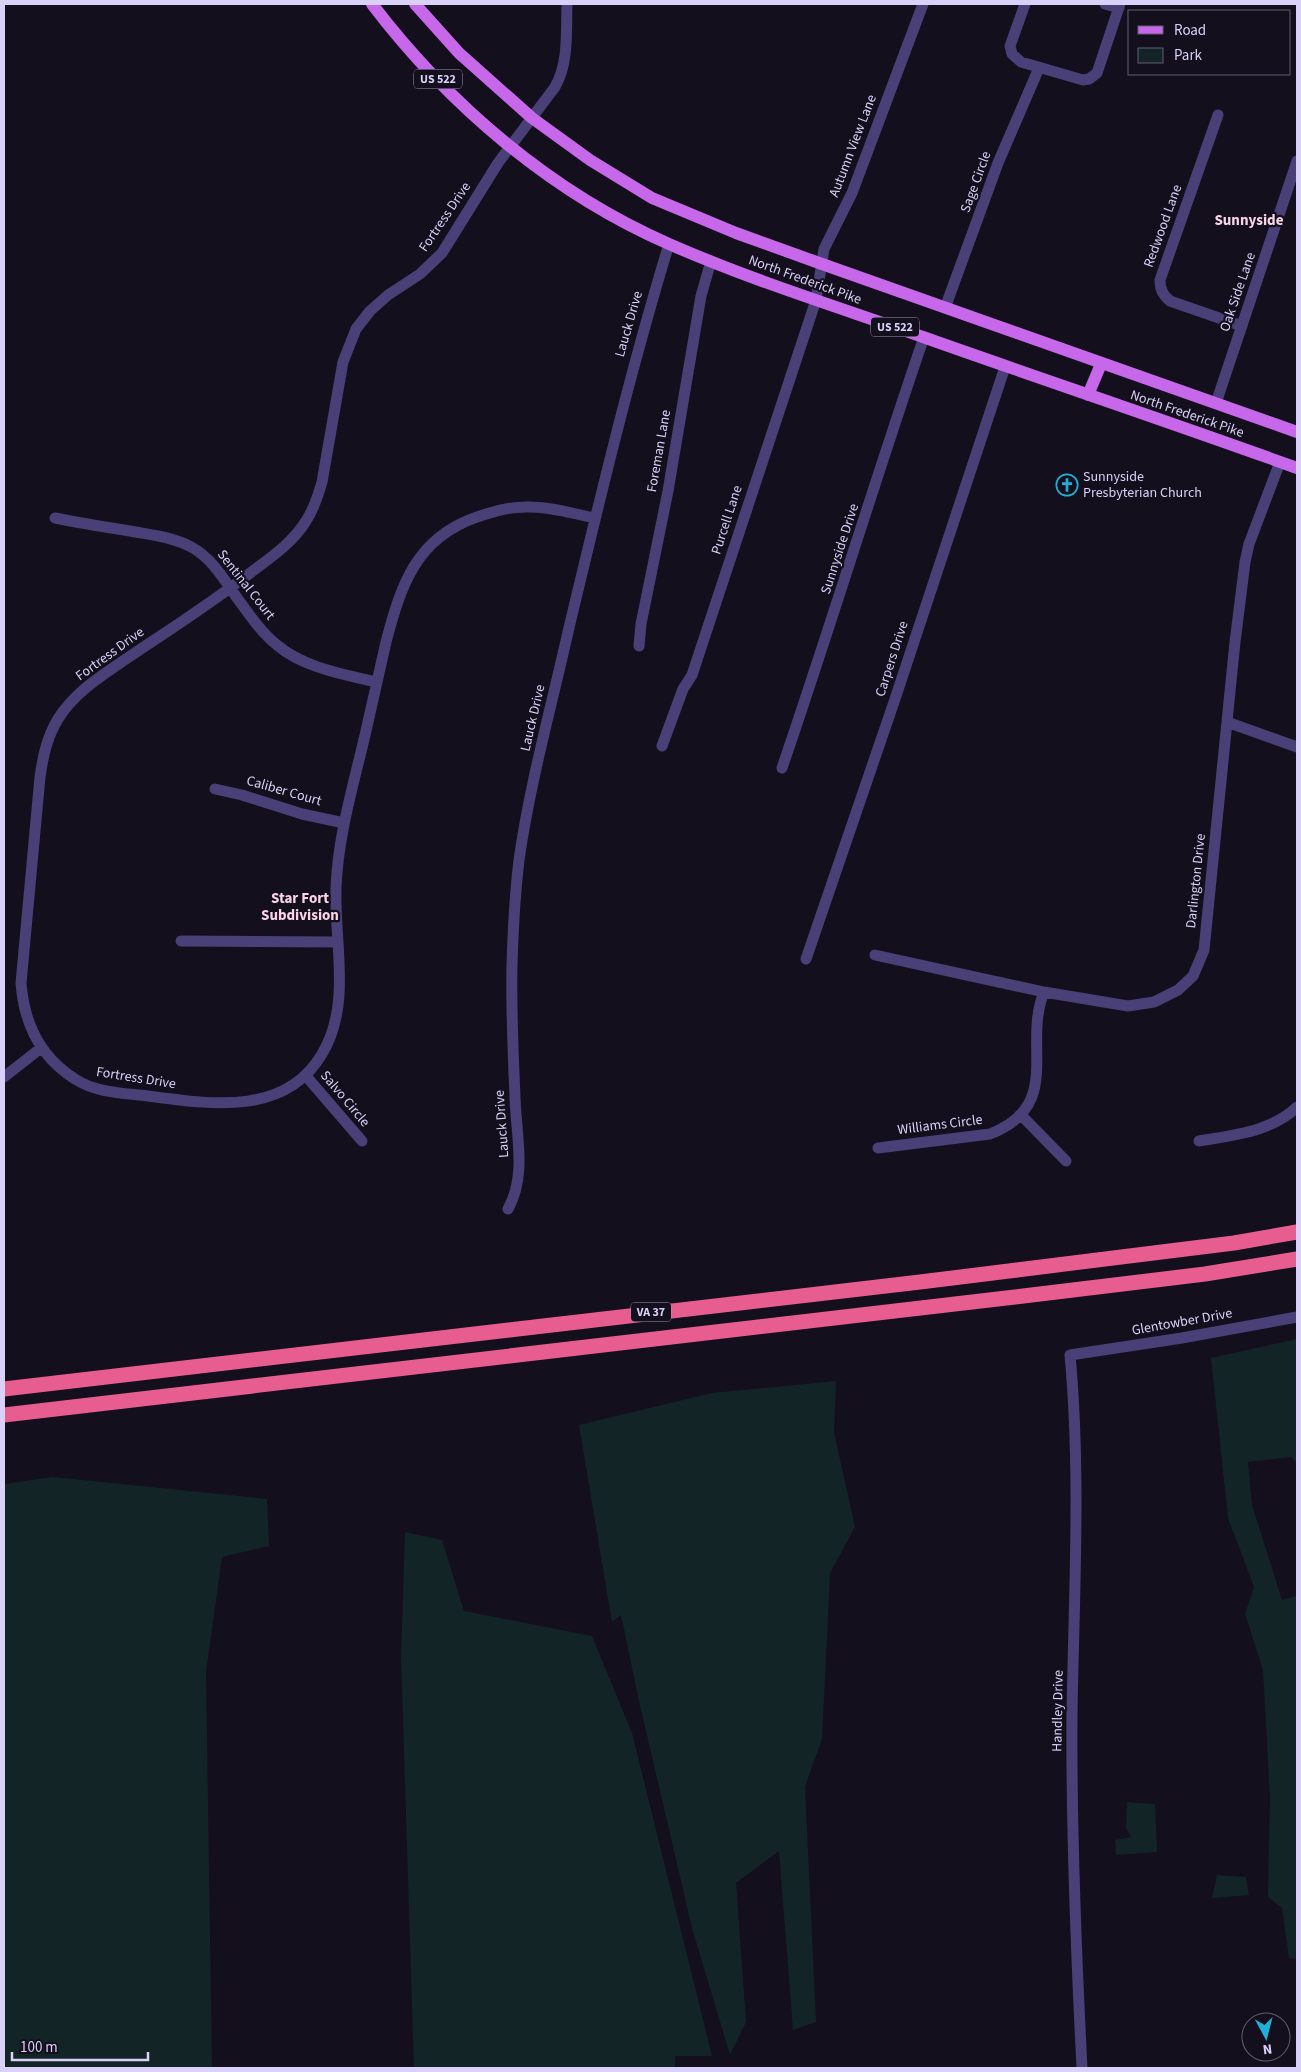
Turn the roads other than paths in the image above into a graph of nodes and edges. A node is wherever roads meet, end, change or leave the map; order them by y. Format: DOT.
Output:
graph roads {
  1 [pos="372,4"];
  2 [pos="415,4"];
  3 [pos="567,4"];
  4 [pos="922,4"];
  5 [pos="1025,4"];
  6 [pos="1105,4"];
  7 [pos="1119,6"];
  8 [pos="1040,68"];
  9 [pos="1218,115"];
  10 [pos="532,118"];
  11 [pos="511,147"];
  12 [pos="1297,161"];
  13 [pos="668,244"];
  14 [pos="712,261"];
  15 [pos="822,264"];
  16 [pos="816,300"];
  17 [pos="945,308"];
  18 [pos="1242,326"];
  19 [pos="924,338"];
  20 [pos="1101,364"];
  21 [pos="1005,366"];
  22 [pos="1088,395"];
  23 [pos="1216,404"];
  24 [pos="1297,432"];
  25 [pos="1280,462"];
  26 [pos="1297,468"];
  27 [pos="55,518"];
  28 [pos="595,518"];
  29 [pos="230,589"];
  30 [pos="639,646"];
  31 [pos="376,682"];
  32 [pos="1227,722"];
  33 [pos="662,746"];
  34 [pos="1297,746"];
  35 [pos="782,768"];
  36 [pos="215,789"];
  37 [pos="344,823"];
  38 [pos="181,941"];
  39 [pos="338,942"];
  40 [pos="875,955"];
  41 [pos="806,960"];
  42 [pos="1044,992"];
  43 [pos="40,1048"];
  44 [pos="306,1076"];
  45 [pos="4,1077"];
  46 [pos="1297,1107"];
  47 [pos="1021,1115"];
  48 [pos="362,1141"];
  49 [pos="1199,1141"];
  50 [pos="878,1148"];
  51 [pos="1066,1160"];
  52 [pos="508,1209"];
  53 [pos="1297,1232"];
  54 [pos="1297,1259"];
  55 [pos="1297,1317"];
  56 [pos="1070,1355"];
  57 [pos="4,1388"];
  58 [pos="4,1415"];
  59 [pos="1082,2068"];
  1 -- 11 [label="main road, North Frederick Pike / US 522"];
  2 -- 10 [label="main road, North Frederick Pike / US 522"];
  3 -- 10 [label="street, Fortress Drive"];
  4 -- 15 [label="street, Autumn View Lane"];
  5 -- 8 [label="street"];
  6 -- 7 [label="street"];
  7 -- 8 [label="street"];
  8 -- 17 [label="street, Sage Circle"];
  9 -- 18 [label="street, Redwood Lane"];
  10 -- 11 [label="street, Fortress Drive"];
  10 -- 15 [label="main road, North Frederick Pike / US 522"];
  11 -- 13 [label="main road, North Frederick Pike / US 522"];
  11 -- 29 [label="street, Fortress Drive"];
  12 -- 18 [label="street, Oak Side Lane"];
  13 -- 14 [label="main road, North Frederick Pike / US 522"];
  13 -- 28 [label="street, Lauck Drive"];
  14 -- 16 [label="main road, North Frederick Pike / US 522"];
  14 -- 30 [label="street, Foreman Lane"];
  15 -- 16 [label="street, Autumn View Lane"];
  15 -- 17 [label="main road, North Frederick Pike / US 522"];
  16 -- 19 [label="main road, North Frederick Pike / US 522"];
  16 -- 33 [label="street, Purcell Lane"];
  17 -- 20 [label="main road, North Frederick Pike / US 522"];
  18 -- 23 [label="street, Oak Side Lane"];
  19 -- 21 [label="main road, North Frederick Pike / US 522"];
  19 -- 35 [label="street, Sunnyside Drive"];
  20 -- 22 [label="main road"];
  20 -- 23 [label="main road, North Frederick Pike / US 522"];
  21 -- 22 [label="main road, North Frederick Pike / US 522"];
  21 -- 41 [label="street, Carpers Drive"];
  22 -- 25 [label="main road, North Frederick Pike / US 522"];
  23 -- 24 [label="main road, North Frederick Pike / US 522"];
  25 -- 26 [label="main road, North Frederick Pike / US 522"];
  25 -- 32 [label="street, Darlington Drive"];
  27 -- 29 [label="street, Sentinal Court"];
  28 -- 31 [label="street, Fortress Drive"];
  28 -- 52 [label="street, Lauck Drive"];
  29 -- 31 [label="street, Sentinal Court"];
  29 -- 43 [label="street, Fortress Drive"];
  31 -- 37 [label="street, Fortress Drive"];
  32 -- 34 [label="street"];
  32 -- 42 [label="street, Darlington Drive"];
  36 -- 37 [label="street, Caliber Court"];
  37 -- 39 [label="street, Fortress Drive"];
  38 -- 39 [label="street"];
  39 -- 44 [label="street, Fortress Drive"];
  40 -- 42 [label="street, Darlington Drive"];
  42 -- 47 [label="street, Williams Circle"];
  43 -- 44 [label="street, Fortress Drive"];
  43 -- 45 [label="street"];
  44 -- 48 [label="street, Salvo Circle"];
  46 -- 49 [label="street"];
  47 -- 50 [label="street, Williams Circle"];
  47 -- 51 [label="street"];
  53 -- 57 [label="highway, VA 37"];
  54 -- 58 [label="highway, VA 37"];
  55 -- 56 [label="street, Glentowber Drive"];
  56 -- 59 [label="street, Handley Drive"];
}
